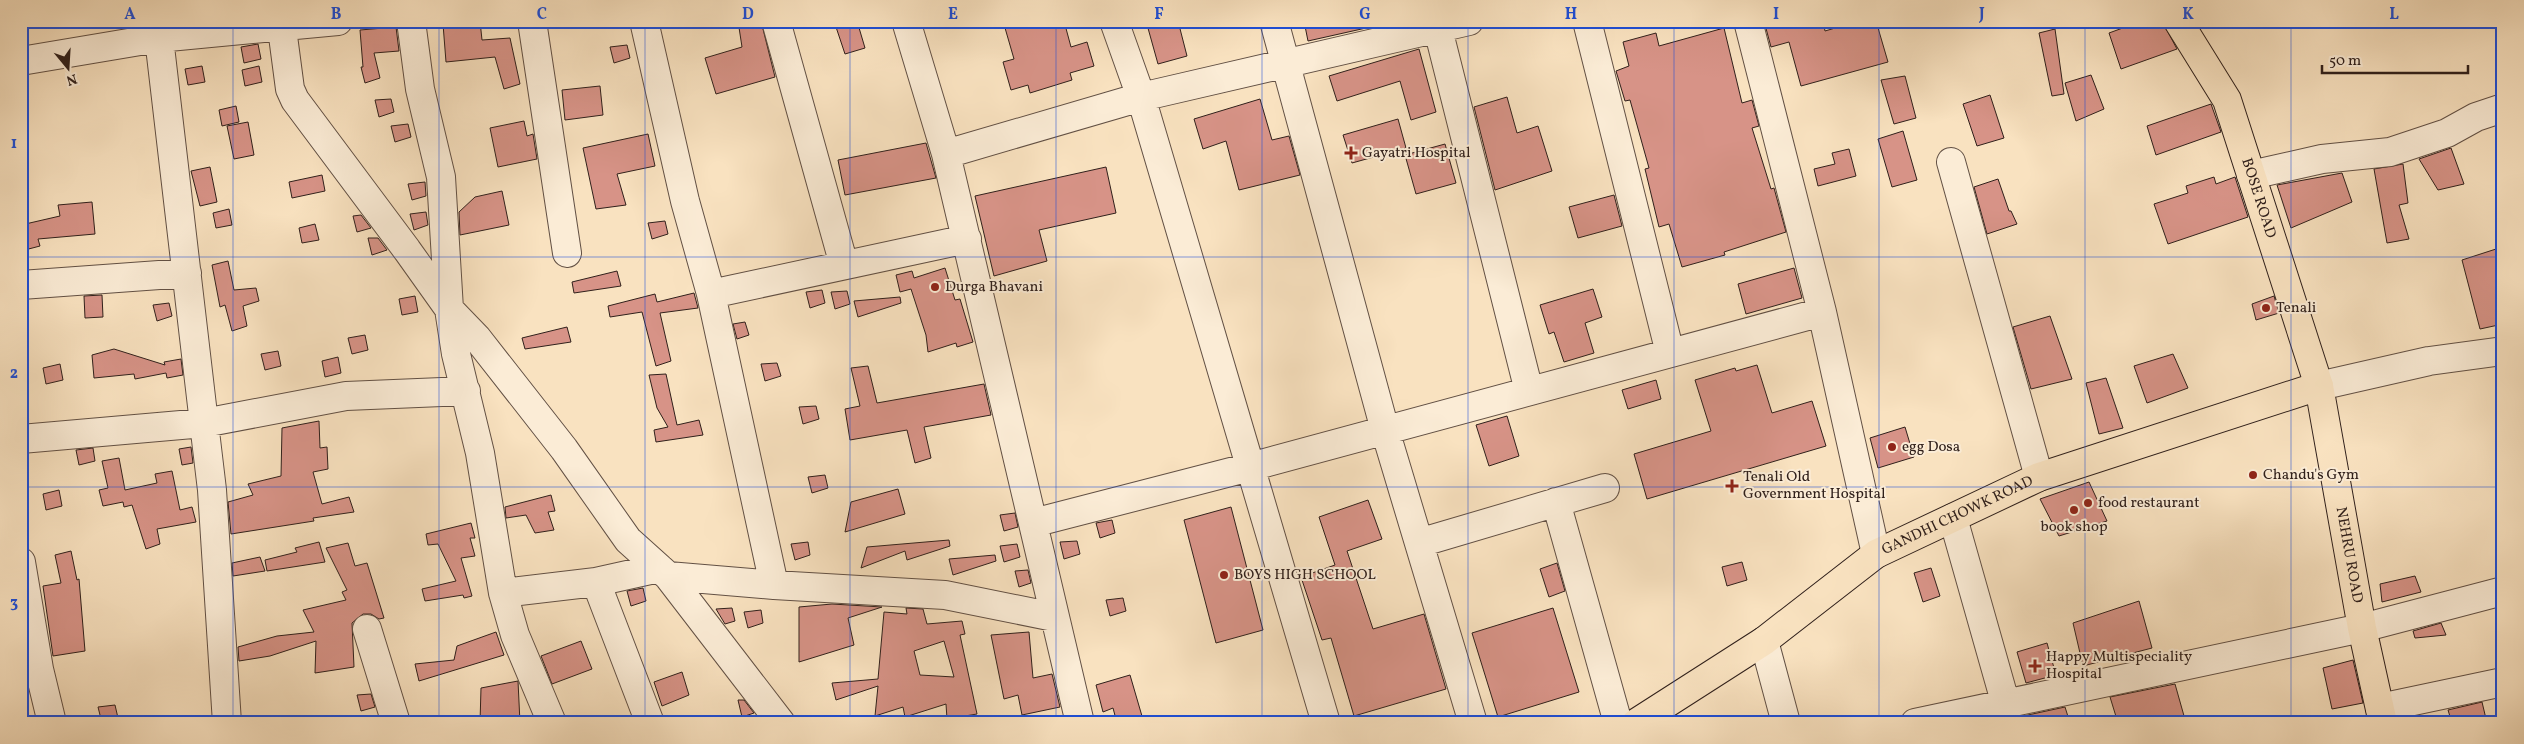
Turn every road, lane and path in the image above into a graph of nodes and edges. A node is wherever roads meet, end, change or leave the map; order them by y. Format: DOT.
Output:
graph roads {
  1 [pos="338,21"];
  2 [pos="411,21"];
  3 [pos="532,21"];
  4 [pos="644,21"];
  5 [pos="776,21"];
  6 [pos="906,21"];
  7 [pos="1114,21"];
  8 [pos="1274,21"];
  9 [pos="1469,21"];
  10 [pos="1587,21"];
  11 [pos="1748,21"];
  12 [pos="2178,21"];
  13 [pos="281,24"];
  14 [pos="1437,25"];
  15 [pos="158,30"];
  16 [pos="21,61"];
  17 [pos="1285,65"];
  18 [pos="1141,97"];
  19 [pos="2503,108"];
  20 [pos="946,154"];
  21 [pos="1951,162"];
  22 [pos="2251,175"];
  23 [pos="967,238"];
  24 [pos="567,253"];
  25 [pos="844,266"];
  26 [pos="187,273"];
  27 [pos="21,285"];
  28 [pos="711,294"];
  29 [pos="448,309"];
  30 [pos="1822,312"];
  31 [pos="2503,351"];
  32 [pos="1670,353"];
  33 [pos="2319,386"];
  34 [pos="466,391"];
  35 [pos="1529,391"];
  36 [pos="204,423"];
  37 [pos="1385,430"];
  38 [pos="21,440"];
  39 [pos="1250,467"];
  40 [pos="2039,477"];
  41 [pos="1605,488"];
  42 [pos="1556,502"];
  43 [pos="1953,518"];
  44 [pos="1033,523"];
  45 [pos="1418,543"];
  46 [pos="1876,554"];
  47 [pos="21,562"];
  48 [pos="663,572"];
  49 [pos="596,582"];
  50 [pos="774,585"];
  51 [pos="2503,591"];
  52 [pos="503,593"];
  53 [pos="1054,617"];
  54 [pos="2362,628"];
  55 [pos="367,629"];
  56 [pos="1764,641"];
  57 [pos="2503,682"];
  58 [pos="2006,705"];
  59 [pos="2381,715"];
  60 [pos="52,723"];
  61 [pos="227,723"];
  62 [pos="396,723"];
  63 [pos="552,723"];
  64 [pos="650,723"];
  65 [pos="781,723"];
  66 [pos="1080,723"];
  67 [pos="1326,723"];
  68 [pos="1473,723"];
  69 [pos="1618,723"];
  70 [pos="1636,723"];
  71 [pos="1786,723"];
  72 [pos="1915,723"];
  1 -- 13 [label="street"];
  2 -- 29 [label="street"];
  3 -- 24 [label="street"];
  4 -- 28 [label="street"];
  5 -- 25 [label="street"];
  6 -- 20 [label="street"];
  7 -- 18 [label="street"];
  8 -- 17 [label="street"];
  9 -- 14 [label="street"];
  10 -- 32 [label="street"];
  11 -- 30 [label="street"];
  12 -- 22 [label="main road, BOSE ROAD"];
  13 -- 15 [label="street"];
  13 -- 29 [label="street"];
  14 -- 17 [label="street"];
  14 -- 35 [label="street"];
  15 -- 16 [label="street"];
  15 -- 26 [label="street"];
  17 -- 18 [label="street"];
  17 -- 37 [label="street"];
  18 -- 20 [label="street"];
  18 -- 39 [label="street"];
  19 -- 22 [label="street"];
  20 -- 23 [label="street"];
  21 -- 40 [label="street"];
  22 -- 33 [label="main road, BOSE ROAD"];
  23 -- 25 [label="street"];
  23 -- 44 [label="street"];
  25 -- 28 [label="street"];
  26 -- 27 [label="street"];
  26 -- 36 [label="street"];
  28 -- 50 [label="street"];
  29 -- 34 [label="street"];
  29 -- 48 [label="street"];
  30 -- 32 [label="street"];
  30 -- 46 [label="street"];
  31 -- 33 [label="street"];
  32 -- 35 [label="street"];
  33 -- 40 [label="main road, GANDHI CHOWK ROAD"];
  33 -- 54 [label="main road, NEHRU ROAD"];
  34 -- 36 [label="street"];
  34 -- 52 [label="street"];
  35 -- 37 [label="street"];
  36 -- 38 [label="street"];
  36 -- 61 [label="street"];
  37 -- 39 [label="street"];
  37 -- 45 [label="street"];
  39 -- 44 [label="street"];
  39 -- 67 [label="street"];
  40 -- 43 [label="main road, GANDHI CHOWK ROAD"];
  41 -- 42 [label="street"];
  42 -- 45 [label="street"];
  42 -- 69 [label="street"];
  43 -- 46 [label="main road, GANDHI CHOWK ROAD"];
  43 -- 58 [label="street"];
  44 -- 53 [label="street"];
  45 -- 68 [label="street"];
  46 -- 56 [label="main road, GANDHI CHOWK ROAD"];
  47 -- 60 [label="street"];
  48 -- 49 [label="street"];
  48 -- 50 [label="street"];
  48 -- 65 [label="street"];
  49 -- 52 [label="street"];
  49 -- 64 [label="street"];
  50 -- 53 [label="street"];
  51 -- 54 [label="street"];
  52 -- 63 [label="street"];
  53 -- 66 [label="street"];
  54 -- 58 [label="street"];
  54 -- 59 [label="main road, NEHRU ROAD"];
  55 -- 62 [label="street"];
  56 -- 70 [label="main road, GANDHI CHOWK ROAD"];
  56 -- 71 [label="street"];
  57 -- 59 [label="street"];
  58 -- 72 [label="street"];
}
